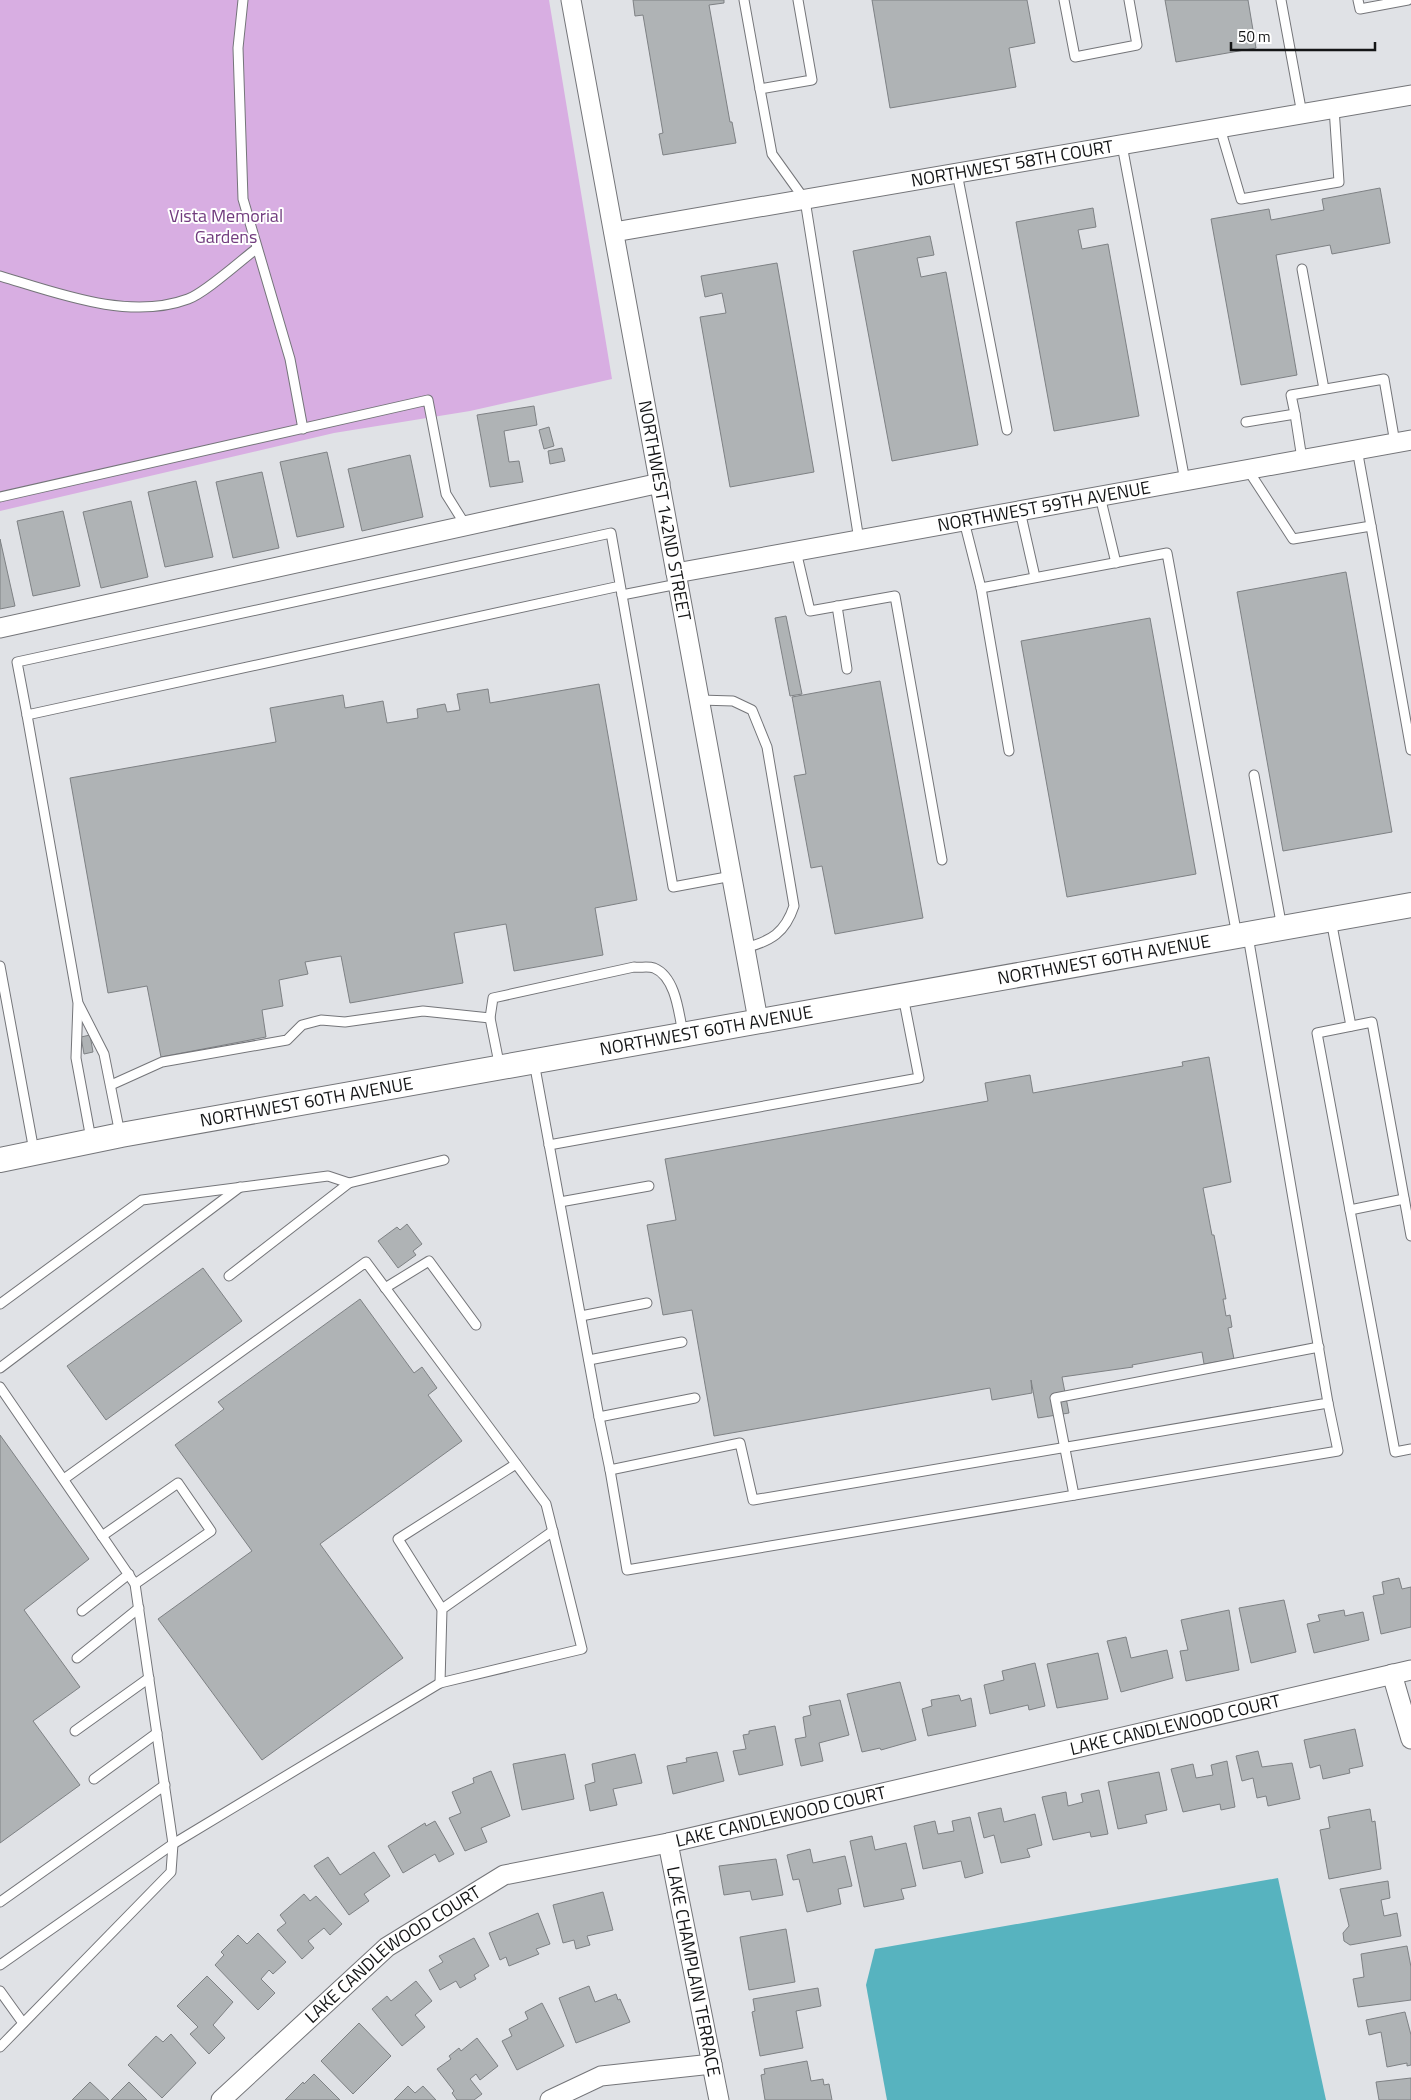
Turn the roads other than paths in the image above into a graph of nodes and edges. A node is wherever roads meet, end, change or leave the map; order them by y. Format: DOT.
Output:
graph roads {
  1 [pos="243,0"];
  2 [pos="571,0"];
  3 [pos="744,0"];
  4 [pos="798,0"];
  5 [pos="1064,0"];
  6 [pos="1128,0"];
  7 [pos="1281,0"];
  8 [pos="1358,0"];
  9 [pos="1408,0"];
  10 [pos="760,89"];
  11 [pos="1411,95"];
  12 [pos="1334,108"];
  13 [pos="1302,114"];
  14 [pos="1220,128"];
  15 [pos="1122,145"];
  16 [pos="957,173"];
  17 [pos="805,200"];
  18 [pos="614,232"];
  19 [pos="256,249"];
  20 [pos="1302,269"];
  21 [pos="0,276"];
  22 [pos="1324,389"];
  23 [pos="1294,414"];
  24 [pos="1246,422"];
  25 [pos="303,429"];
  26 [pos="1007,430"];
  27 [pos="1403,441"];
  28 [pos="1357,450"];
  29 [pos="1302,460"];
  30 [pos="1248,469"];
  31 [pos="1184,481"];
  32 [pos="660,483"];
  33 [pos="1100,496"];
  34 [pos="0,497"];
  35 [pos="1020,511"];
  36 [pos="964,521"];
  37 [pos="466,526"];
  38 [pos="1371,526"];
  39 [pos="858,540"];
  40 [pos="796,551"];
  41 [pos="1116,562"];
  42 [pos="677,578"];
  43 [pos="1035,578"];
  44 [pos="981,588"];
  45 [pos="621,591"];
  46 [pos="837,606"];
  47 [pos="0,628"];
  48 [pos="847,669"];
  49 [pos="700,700"];
  50 [pos="27,715"];
  51 [pos="1411,750"];
  52 [pos="1009,751"];
  53 [pos="1254,775"];
  54 [pos="942,860"];
  55 [pos="732,876"];
  56 [pos="1411,905"];
  57 [pos="1331,920"];
  58 [pos="1282,928"];
  59 [pos="1243,935"];
  60 [pos="745,948"];
  61 [pos="0,966"];
  62 [pos="903,995"];
  63 [pos="78,1003"];
  64 [pos="490,1018"];
  65 [pos="758,1020"];
  66 [pos="1351,1026"];
  67 [pos="684,1034"];
  68 [pos="534,1062"];
  69 [pos="500,1068"];
  70 [pos="110,1085"];
  71 [pos="121,1135"];
  72 [pos="91,1140"];
  73 [pos="549,1145"];
  74 [pos="34,1151"];
  75 [pos="0,1160"];
  76 [pos="444,1160"];
  77 [pos="349,1183"];
  78 [pos="649,1186"];
  79 [pos="240,1187"];
  80 [pos="1404,1199"];
  81 [pos="560,1202"];
  82 [pos="1350,1210"];
  83 [pos="1411,1236"];
  84 [pos="229,1276"];
  85 [pos="385,1288"];
  86 [pos="647,1303"];
  87 [pos="0,1304"];
  88 [pos="581,1316"];
  89 [pos="476,1325"];
  90 [pos="682,1342"];
  91 [pos="1319,1347"];
  92 [pos="589,1360"];
  93 [pos="0,1368"];
  94 [pos="0,1387"];
  95 [pos="694,1398"];
  96 [pos="1328,1403"];
  97 [pos="599,1417"];
  98 [pos="1064,1447"];
  99 [pos="1411,1449"];
  100 [pos="516,1464"];
  101 [pos="610,1470"];
  102 [pos="64,1479"];
  103 [pos="1074,1495"];
  104 [pos="553,1531"];
  105 [pos="102,1536"];
  106 [pos="129,1574"];
  107 [pos="135,1584"];
  108 [pos="139,1608"];
  109 [pos="442,1610"];
  110 [pos="82,1611"];
  111 [pos="77,1658"];
  112 [pos="1411,1670"];
  113 [pos="1392,1674"];
  114 [pos="149,1678"];
  115 [pos="440,1683"];
  116 [pos="75,1731"];
  117 [pos="157,1733"];
  118 [pos="1411,1740"];
  119 [pos="94,1779"];
  120 [pos="165,1785"];
  121 [pos="173,1844"];
  122 [pos="668,1844"];
  123 [pos="0,1902"];
  124 [pos="0,1965"];
  125 [pos="0,1991"];
  126 [pos="23,2023"];
  127 [pos="0,2046"];
  128 [pos="712,2064"];
  129 [pos="221,2100"];
  130 [pos="550,2100"];
  131 [pos="719,2100"];
  1 -- 19 [label="lane"];
  2 -- 18 [label="street, NORTHWEST 142ND STREET"];
  3 -- 10 [label="lane"];
  4 -- 10 [label="lane"];
  5 -- 6 [label="lane"];
  7 -- 13 [label="lane"];
  8 -- 9 [label="lane"];
  10 -- 17 [label="lane"];
  11 -- 12 [label="street, NORTHWEST 58TH COURT"];
  12 -- 13 [label="street, NORTHWEST 58TH COURT"];
  12 -- 14 [label="lane"];
  13 -- 14 [label="street, NORTHWEST 58TH COURT"];
  14 -- 15 [label="street, NORTHWEST 58TH COURT"];
  15 -- 16 [label="street, NORTHWEST 58TH COURT"];
  15 -- 31 [label="lane"];
  16 -- 17 [label="street, NORTHWEST 58TH COURT"];
  16 -- 26 [label="lane"];
  17 -- 18 [label="street, NORTHWEST 58TH COURT"];
  17 -- 39 [label="lane"];
  18 -- 32 [label="street, NORTHWEST 142ND STREET"];
  19 -- 21 [label="lane"];
  19 -- 25 [label="lane"];
  20 -- 22 [label="lane"];
  22 -- 23 [label="lane"];
  22 -- 27 [label="lane"];
  23 -- 24 [label="lane"];
  23 -- 29 [label="lane"];
  25 -- 34 [label="lane"];
  25 -- 37 [label="lane"];
  27 -- 28 [label="street, NORTHWEST 59TH AVENUE"];
  28 -- 29 [label="street, NORTHWEST 59TH AVENUE"];
  28 -- 38 [label="lane"];
  29 -- 30 [label="street, NORTHWEST 59TH AVENUE"];
  30 -- 31 [label="street, NORTHWEST 59TH AVENUE"];
  30 -- 38 [label="lane"];
  31 -- 33 [label="street, NORTHWEST 59TH AVENUE"];
  32 -- 37 [label="street"];
  32 -- 42 [label="street, NORTHWEST 142ND STREET"];
  33 -- 35 [label="street, NORTHWEST 59TH AVENUE"];
  33 -- 41 [label="lane"];
  35 -- 36 [label="street, NORTHWEST 59TH AVENUE"];
  35 -- 43 [label="lane"];
  36 -- 39 [label="street, NORTHWEST 59TH AVENUE"];
  36 -- 44 [label="lane"];
  37 -- 47 [label="street"];
  38 -- 51 [label="lane"];
  39 -- 40 [label="street, NORTHWEST 59TH AVENUE"];
  40 -- 42 [label="street, NORTHWEST 59TH AVENUE"];
  40 -- 46 [label="lane"];
  41 -- 43 [label="lane"];
  41 -- 59 [label="lane"];
  42 -- 45 [label="lane"];
  42 -- 49 [label="street, NORTHWEST 142ND STREET"];
  43 -- 44 [label="lane"];
  44 -- 52 [label="lane"];
  45 -- 50 [label="lane"];
  45 -- 50 [label="lane"];
  45 -- 55 [label="lane"];
  46 -- 48 [label="lane"];
  46 -- 54 [label="lane"];
  49 -- 55 [label="street, NORTHWEST 142ND STREET"];
  49 -- 60 [label="lane"];
  50 -- 63 [label="lane"];
  53 -- 58 [label="lane"];
  55 -- 60 [label="street, NORTHWEST 142ND STREET"];
  56 -- 57 [label="street, NORTHWEST 60TH AVENUE"];
  57 -- 58 [label="street, NORTHWEST 60TH AVENUE"];
  57 -- 66 [label="lane"];
  58 -- 59 [label="street, NORTHWEST 60TH AVENUE"];
  59 -- 62 [label="street, NORTHWEST 60TH AVENUE"];
  59 -- 91 [label="lane"];
  60 -- 65 [label="street, NORTHWEST 142ND STREET"];
  61 -- 74 [label="lane"];
  62 -- 65 [label="street, NORTHWEST 60TH AVENUE"];
  62 -- 73 [label="lane"];
  63 -- 70 [label="lane"];
  63 -- 72 [label="lane"];
  64 -- 67 [label="lane"];
  64 -- 69 [label="lane"];
  64 -- 70 [label="lane"];
  65 -- 67 [label="street, NORTHWEST 60TH AVENUE"];
  66 -- 80 [label="lane"];
  66 -- 82 [label="lane"];
  67 -- 68 [label="street, NORTHWEST 60TH AVENUE"];
  68 -- 69 [label="street, NORTHWEST 60TH AVENUE"];
  68 -- 73 [label="lane"];
  69 -- 71 [label="street, NORTHWEST 60TH AVENUE"];
  70 -- 71 [label="lane"];
  71 -- 72 [label="street, NORTHWEST 60TH AVENUE"];
  72 -- 74 [label="street, NORTHWEST 60TH AVENUE"];
  73 -- 81 [label="lane"];
  74 -- 75 [label="street, NORTHWEST 60TH AVENUE"];
  76 -- 77 [label="lane"];
  77 -- 79 [label="lane"];
  77 -- 84 [label="lane"];
  78 -- 81 [label="lane"];
  79 -- 87 [label="lane"];
  79 -- 93 [label="lane"];
  80 -- 82 [label="lane"];
  80 -- 83 [label="lane"];
  81 -- 88 [label="lane"];
  82 -- 99 [label="lane"];
  85 -- 89 [label="lane"];
  85 -- 100 [label="lane"];
  85 -- 102 [label="lane"];
  86 -- 88 [label="lane"];
  88 -- 92 [label="lane"];
  90 -- 92 [label="lane"];
  91 -- 96 [label="lane"];
  91 -- 98 [label="lane"];
  92 -- 97 [label="lane"];
  94 -- 102 [label="lane"];
  95 -- 97 [label="lane"];
  96 -- 98 [label="lane"];
  96 -- 103 [label="lane"];
  97 -- 101 [label="lane"];
  98 -- 101 [label="lane"];
  98 -- 103 [label="lane"];
  100 -- 104 [label="lane"];
  100 -- 109 [label="lane"];
  101 -- 103 [label="lane"];
  102 -- 105 [label="lane"];
  104 -- 109 [label="lane"];
  104 -- 115 [label="lane"];
  105 -- 106 [label="lane"];
  105 -- 107 [label="lane"];
  106 -- 107 [label="lane"];
  106 -- 110 [label="lane"];
  107 -- 108 [label="lane"];
  108 -- 111 [label="lane"];
  108 -- 114 [label="lane"];
  109 -- 115 [label="lane"];
  112 -- 113 [label="street, LAKE CANDLEWOOD COURT"];
  113 -- 118 [label="street"];
  113 -- 122 [label="street, LAKE CANDLEWOOD COURT"];
  114 -- 116 [label="lane"];
  114 -- 117 [label="lane"];
  115 -- 121 [label="lane"];
  117 -- 119 [label="lane"];
  117 -- 120 [label="lane"];
  120 -- 121 [label="lane"];
  120 -- 123 [label="lane"];
  121 -- 124 [label="lane"];
  121 -- 126 [label="lane"];
  122 -- 128 [label="street, LAKE CHAMPLAIN TERRACE"];
  122 -- 129 [label="street, LAKE CANDLEWOOD COURT"];
  125 -- 126 [label="lane"];
  126 -- 127 [label="lane"];
  128 -- 130 [label="street"];
  128 -- 131 [label="street, LAKE CHAMPLAIN TERRACE"];
}
